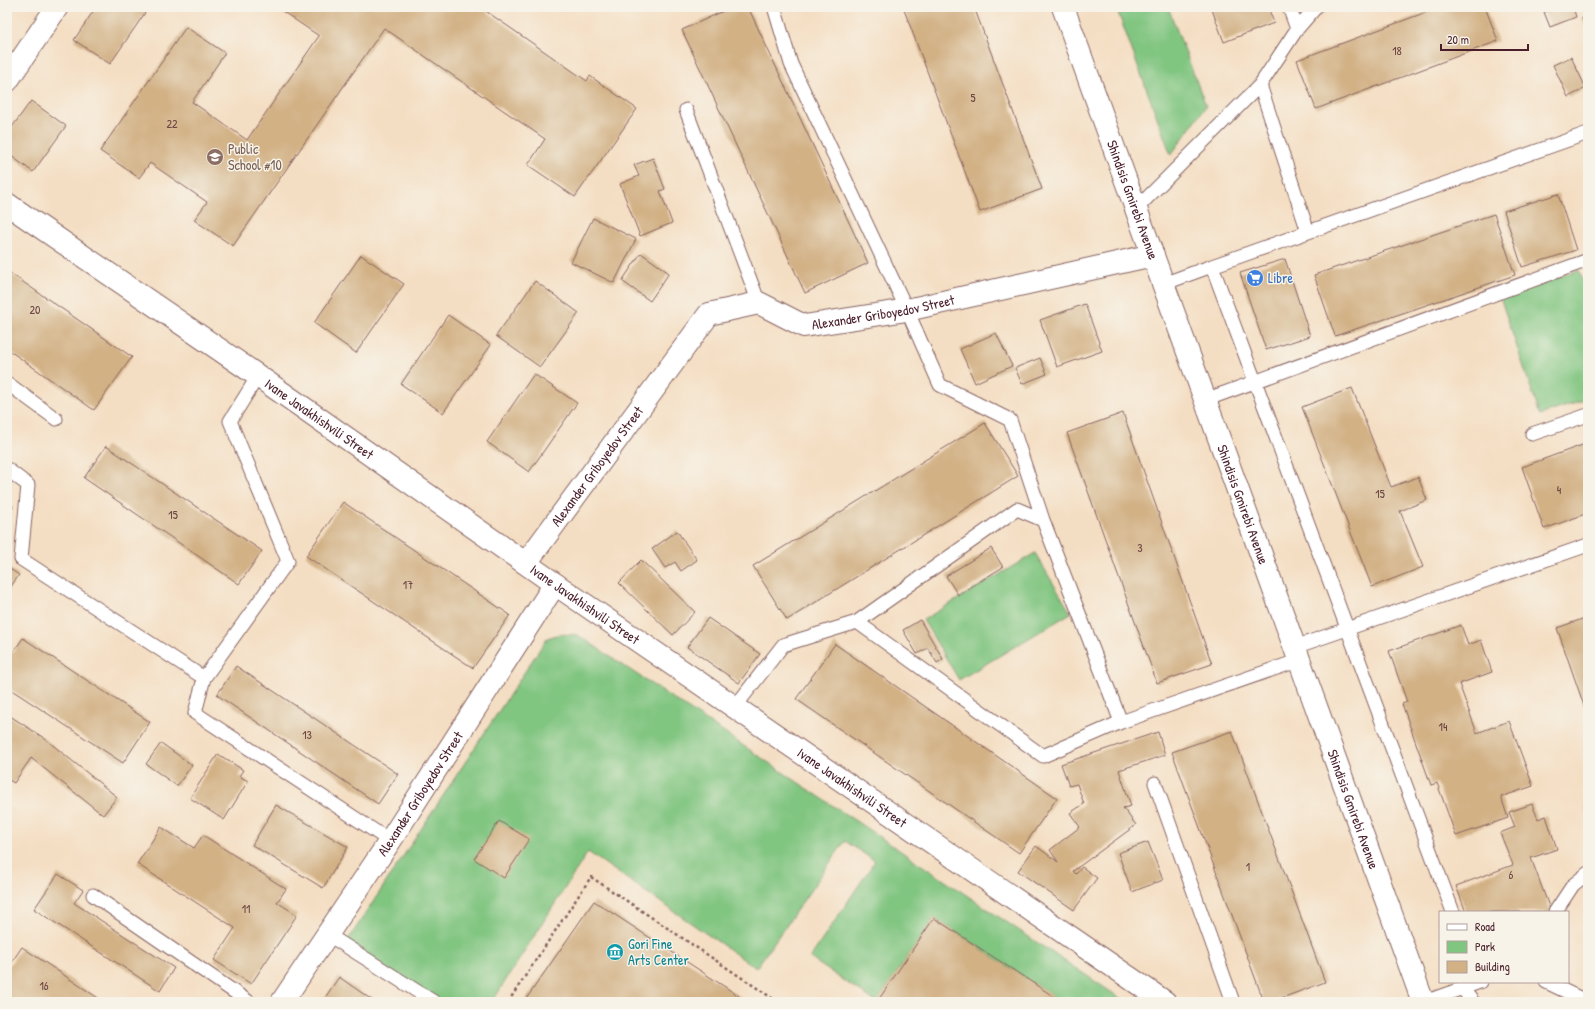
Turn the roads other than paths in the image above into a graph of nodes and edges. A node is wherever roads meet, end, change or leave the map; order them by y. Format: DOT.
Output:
graph roads {
  1 [pos="57,7"];
  2 [pos="774,7"];
  3 [pos="1063,7"];
  4 [pos="1289,7"];
  5 [pos="1316,7"];
  6 [pos="1298,29"];
  7 [pos="10,69"];
  8 [pos="1260,85"];
  9 [pos="686,110"];
  10 [pos="1588,133"];
  11 [pos="7,204"];
  12 [pos="1136,209"];
  13 [pos="1308,232"];
  14 [pos="1153,255"];
  15 [pos="1588,260"];
  16 [pos="1212,266"];
  17 [pos="1163,284"];
  18 [pos="759,302"];
  19 [pos="907,310"];
  20 [pos="258,376"];
  21 [pos="1255,381"];
  22 [pos="7,383"];
  23 [pos="1205,400"];
  24 [pos="1588,415"];
  25 [pos="56,418"];
  26 [pos="1532,434"];
  27 [pos="7,469"];
  28 [pos="1043,520"];
  29 [pos="1588,545"];
  30 [pos="526,562"];
  31 [pos="555,584"];
  32 [pos="857,622"];
  33 [pos="1347,629"];
  34 [pos="1297,654"];
  35 [pos="204,678"];
  36 [pos="735,707"];
  37 [pos="1121,722"];
  38 [pos="1156,783"];
  39 [pos="390,841"];
  40 [pos="1588,873"];
  41 [pos="93,894"];
  42 [pos="1453,911"];
  43 [pos="1557,911"];
  44 [pos="327,934"];
  45 [pos="1476,983"];
  46 [pos="1548,983"];
  47 [pos="1462,988"];
  48 [pos="249,1002"];
  49 [pos="282,1002"];
  50 [pos="434,1002"];
  51 [pos="1165,1002"];
  52 [pos="1233,1002"];
  53 [pos="1424,1002"];
  54 [pos="1473,1002"];
  55 [pos="1588,1002"];
  1 -- 7 [label="street"];
  2 -- 19 [label="lane"];
  3 -- 12 [label="street, Shindisis Gmirebi Avenue"];
  4 -- 6 [label="lane"];
  5 -- 6 [label="lane"];
  6 -- 8 [label="lane"];
  8 -- 12 [label="lane"];
  8 -- 13 [label="lane"];
  9 -- 18 [label="lane"];
  10 -- 13 [label="lane"];
  11 -- 20 [label="street, Ivane Javakhishvili Street"];
  12 -- 14 [label="street, Shindisis Gmirebi Avenue"];
  13 -- 16 [label="lane"];
  14 -- 17 [label="street, Shindisis Gmirebi Avenue"];
  14 -- 19 [label="street, Alexander Griboyedov Street"];
  15 -- 21 [label="lane"];
  16 -- 17 [label="lane"];
  16 -- 21 [label="lane"];
  17 -- 23 [label="street, Shindisis Gmirebi Avenue"];
  18 -- 19 [label="street, Alexander Griboyedov Street"];
  18 -- 30 [label="street, Alexander Griboyedov Street"];
  19 -- 28 [label="lane"];
  20 -- 30 [label="street, Ivane Javakhishvili Street"];
  20 -- 35 [label="lane"];
  21 -- 23 [label="lane"];
  21 -- 33 [label="lane"];
  22 -- 25 [label="lane"];
  23 -- 34 [label="street, Shindisis Gmirebi Avenue"];
  24 -- 26 [label="lane"];
  27 -- 35 [label="lane"];
  28 -- 32 [label="lane"];
  28 -- 37 [label="lane"];
  29 -- 33 [label="lane"];
  30 -- 31 [label="street, Ivane Javakhishvili Street"];
  31 -- 36 [label="street, Ivane Javakhishvili Street"];
  31 -- 39 [label="street, Alexander Griboyedov Street"];
  32 -- 36 [label="lane"];
  32 -- 37 [label="lane"];
  33 -- 34 [label="lane"];
  33 -- 42 [label="lane"];
  34 -- 37 [label="lane"];
  34 -- 53 [label="street, Shindisis Gmirebi Avenue"];
  35 -- 39 [label="lane"];
  36 -- 51 [label="street, Ivane Javakhishvili Street"];
  38 -- 52 [label="lane"];
  39 -- 44 [label="street, Alexander Griboyedov Street"];
  40 -- 43 [label="lane"];
  41 -- 48 [label="lane"];
  44 -- 49 [label="street, Alexander Griboyedov Street"];
  44 -- 50 [label="lane"];
  45 -- 47 [label="lane"];
  46 -- 55 [label="lane"];
  47 -- 53 [label="lane"];
  47 -- 54 [label="lane"];
}
